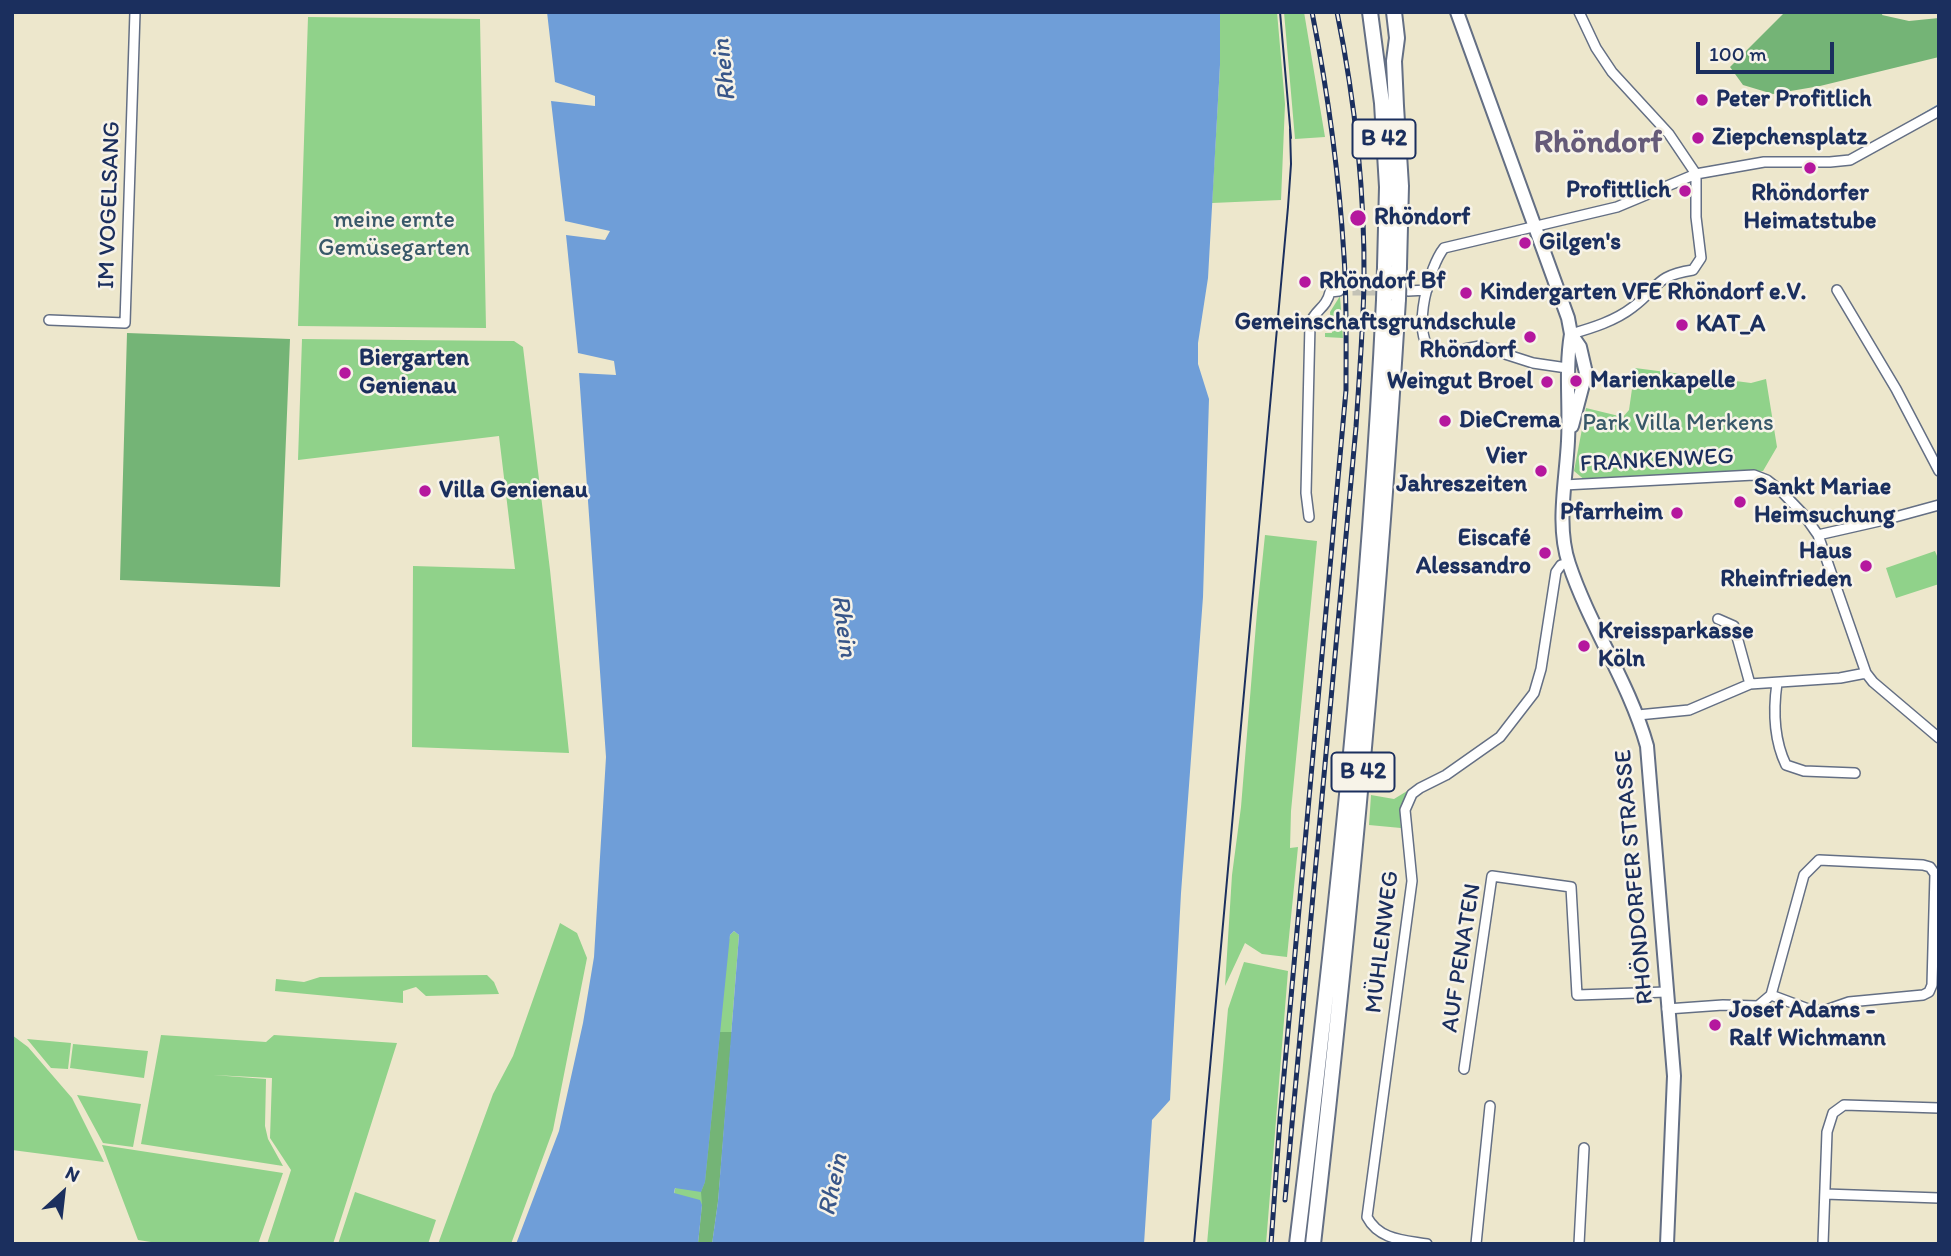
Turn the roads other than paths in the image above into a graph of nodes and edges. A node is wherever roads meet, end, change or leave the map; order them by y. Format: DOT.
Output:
graph roads {
  1 [pos="135,12"];
  2 [pos="1370,12"];
  3 [pos="1386,12"];
  4 [pos="1394,12"];
  5 [pos="1457,12"];
  6 [pos="1579,12"];
  7 [pos="1395,61"];
  8 [pos="1939,111"];
  9 [pos="1696,174"];
  10 [pos="1535,227"];
  11 [pos="1392,266"];
  12 [pos="1427,290"];
  13 [pos="1837,290"];
  14 [pos="1339,291"];
  15 [pos="1396,296"];
  16 [pos="49,320"];
  17 [pos="1571,334"];
  18 [pos="1583,359"];
  19 [pos="1567,365"];
  20 [pos="1568,440"];
  21 [pos="1939,471"];
  22 [pos="1564,485"];
  23 [pos="1939,505"];
  24 [pos="1309,517"];
  25 [pos="1818,535"];
  26 [pos="1569,563"];
  27 [pos="1718,619"];
  28 [pos="1866,673"];
  29 [pos="1777,683"];
  30 [pos="1750,684"];
  31 [pos="1638,715"];
  32 [pos="1939,738"];
  33 [pos="1855,773"];
  34 [pos="1666,992"];
  35 [pos="1934,992"];
  36 [pos="1771,995"];
  37 [pos="1667,1009"];
  38 [pos="1464,1069"];
  39 [pos="1490,1106"];
  40 [pos="1939,1108"];
  41 [pos="1584,1148"];
  42 [pos="1825,1194"];
  43 [pos="1939,1198"];
  44 [pos="1297,1244"];
  45 [pos="1313,1244"];
  46 [pos="1427,1244"];
  47 [pos="1476,1244"];
  48 [pos="1579,1244"];
  49 [pos="1667,1244"];
  50 [pos="1822,1244"];
  1 -- 16 [label="street, IM VOGELSANG"];
  2 -- 11 [label="highway, B 42"];
  3 -- 7 [label="highway, B 42"];
  4 -- 7 [label="highway, B 42"];
  5 -- 10 [label="main road, RHÖNDORFER STRASSE"];
  6 -- 9 [label="street"];
  7 -- 11 [label="highway, B 42"];
  8 -- 9 [label="street"];
  9 -- 10 [label="street"];
  9 -- 17 [label="street"];
  10 -- 12 [label="street"];
  10 -- 17 [label="main road, RHÖNDORFER STRASSE"];
  11 -- 15 [label="highway, B 42, bridge"];
  12 -- 15 [label="street"];
  12 -- 19 [label="street"];
  13 -- 21 [label="street"];
  14 -- 24 [label="street"];
  15 -- 44 [label="highway, B 42"];
  15 -- 45 [label="highway, B 42"];
  17 -- 18 [label="main road, RHÖNDORFER STRASSE"];
  17 -- 19 [label="main road, RHÖNDORFER STRASSE"];
  18 -- 19 [label="main road"];
  18 -- 20 [label="main road, RHÖNDORFER STRASSE"];
  19 -- 20 [label="main road, RHÖNDORFER STRASSE"];
  20 -- 22 [label="main road, RHÖNDORFER STRASSE"];
  22 -- 25 [label="street, FRANKENWEG"];
  22 -- 26 [label="main road, RHÖNDORFER STRASSE"];
  23 -- 25 [label="street"];
  25 -- 28 [label="street, FRANKENWEG"];
  26 -- 31 [label="main road, RHÖNDORFER STRASSE"];
  26 -- 46 [label="street, MÜHLENWEG"];
  27 -- 30 [label="street"];
  28 -- 29 [label="street"];
  28 -- 32 [label="street, FRANKENWEG"];
  29 -- 30 [label="street"];
  29 -- 33 [label="street"];
  30 -- 31 [label="street"];
  31 -- 34 [label="main road, RHÖNDORFER STRASSE"];
  34 -- 37 [label="main road, RHÖNDORFER STRASSE"];
  34 -- 38 [label="street, AUF PENATEN"];
  35 -- 36 [label="street"];
  35 -- 36 [label="street"];
  36 -- 37 [label="street"];
  37 -- 49 [label="main road, RHÖNDORFER STRASSE"];
  39 -- 47 [label="street"];
  40 -- 42 [label="street"];
  41 -- 48 [label="street"];
  42 -- 43 [label="street"];
  42 -- 50 [label="street"];
}
